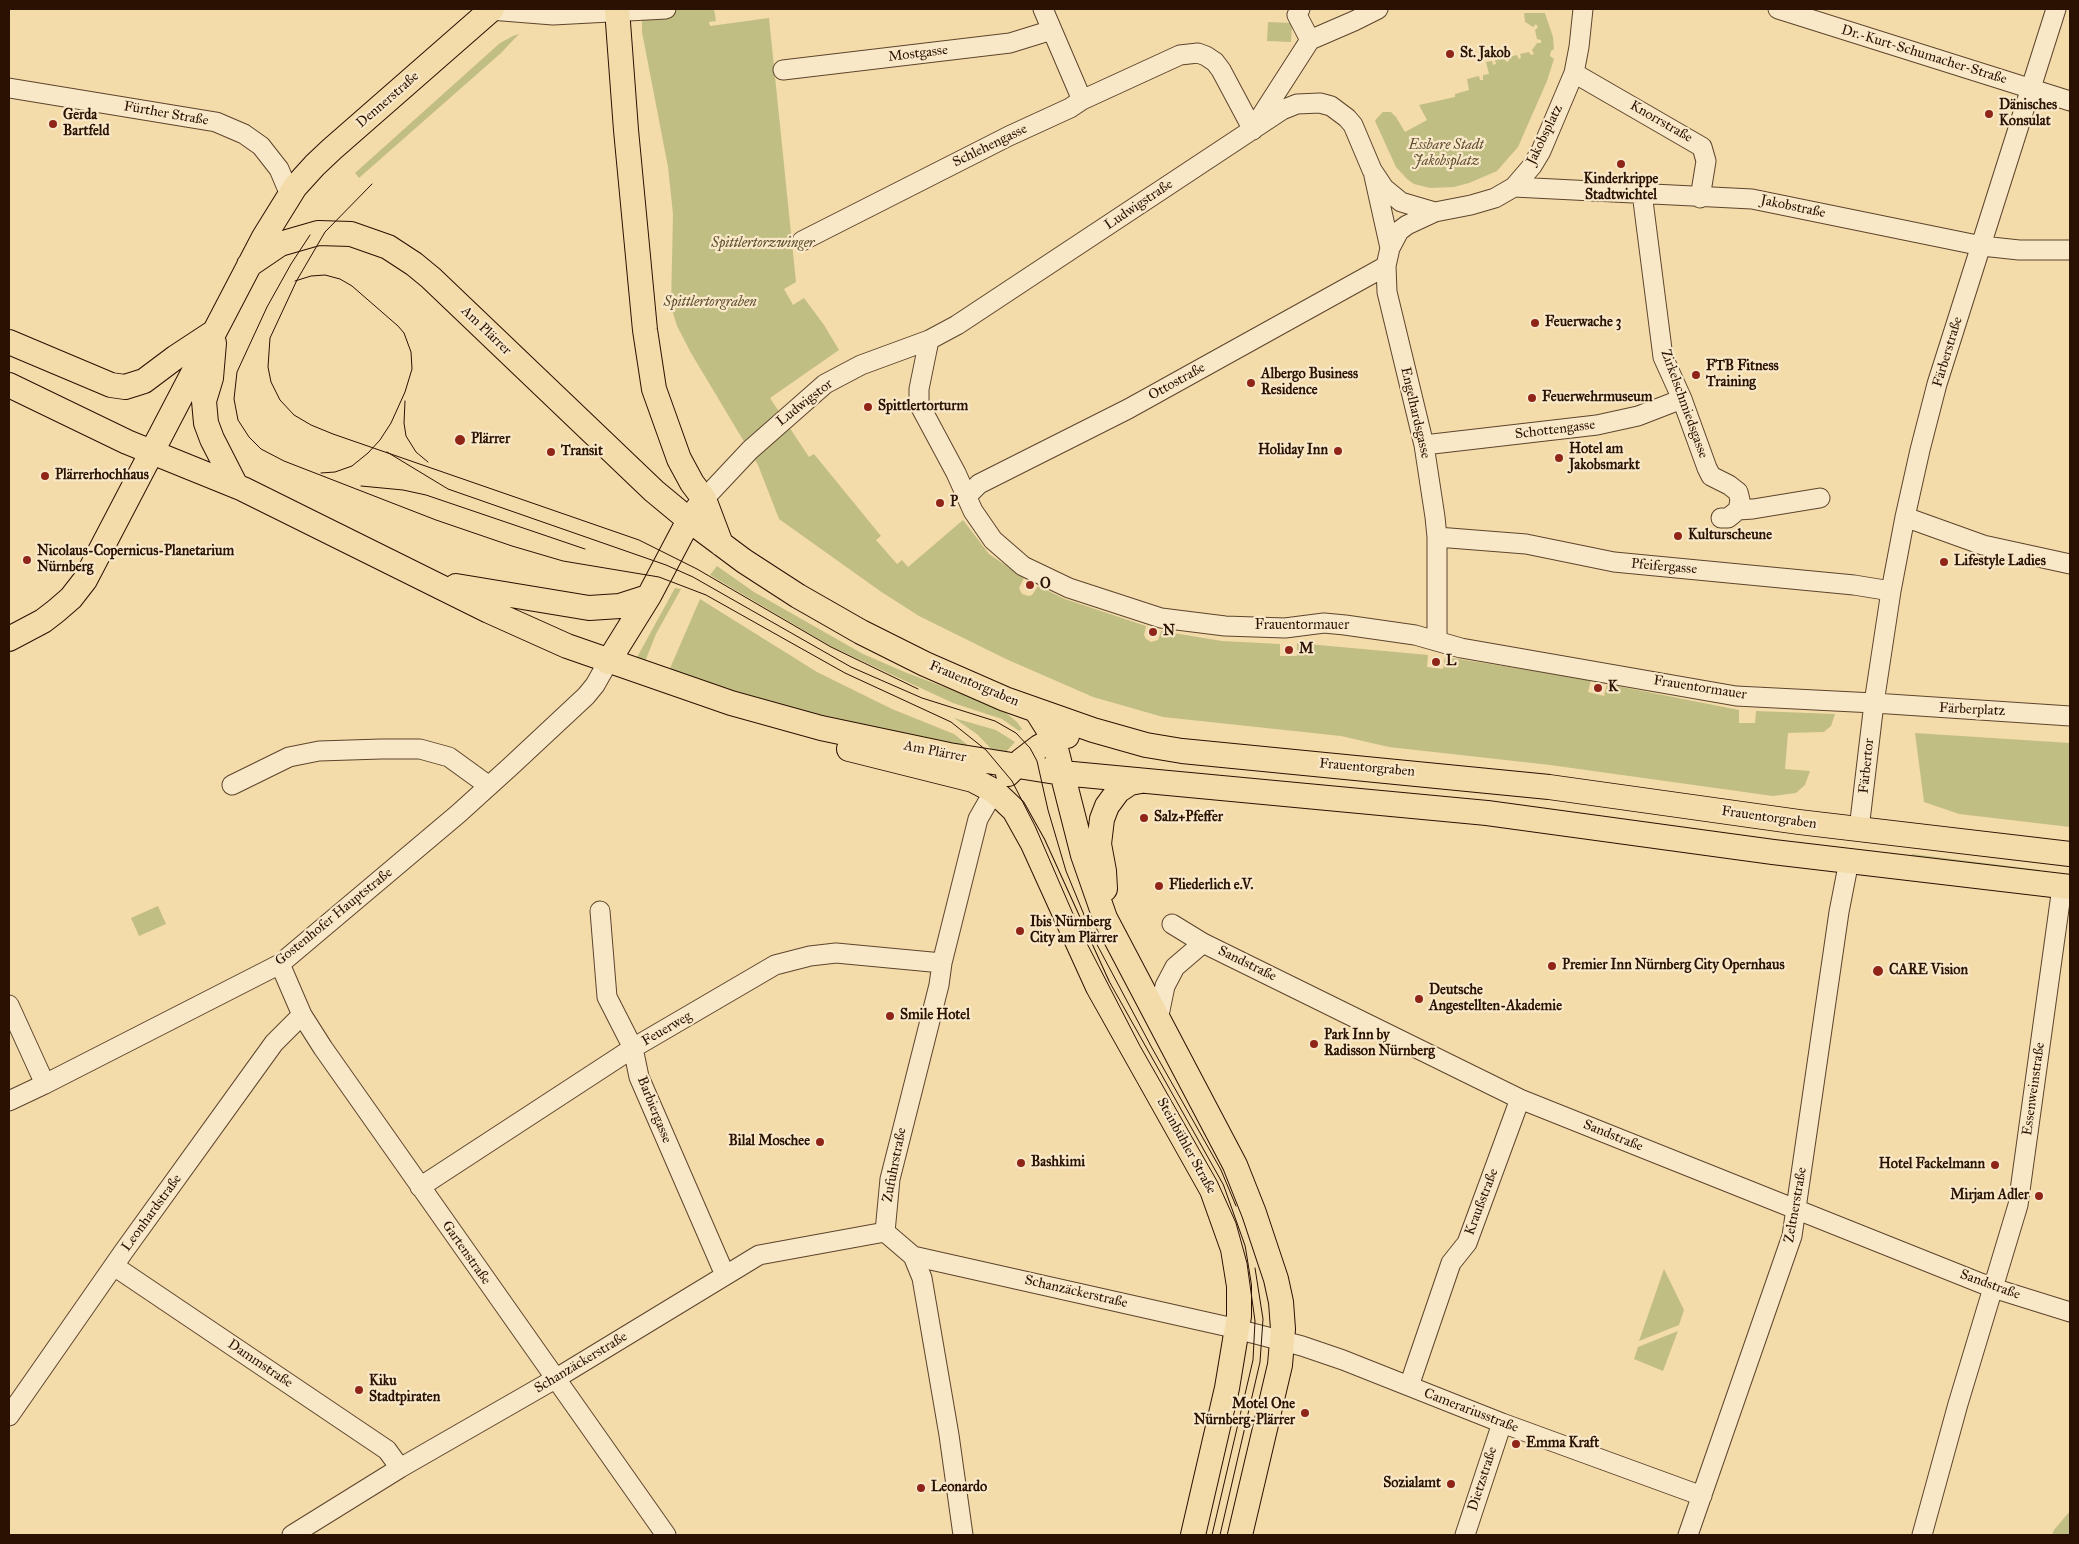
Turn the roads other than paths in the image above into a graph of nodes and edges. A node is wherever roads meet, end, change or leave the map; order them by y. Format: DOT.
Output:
graph roads {
  1 [pos="666,9"];
  2 [pos="1043,9"];
  3 [pos="1300,9"];
  4 [pos="1378,9"];
  5 [pos="1583,9"];
  6 [pos="1778,9"];
  7 [pos="2056,9"];
  8 [pos="491,10"];
  9 [pos="625,11"];
  10 [pos="1052,30"];
  11 [pos="1310,40"];
  12 [pos="782,70"];
  13 [pos="1574,73"];
  14 [pos="9,88"];
  15 [pos="2031,89"];
  16 [pos="1082,100"];
  17 [pos="2070,101"];
  18 [pos="1353,125"];
  19 [pos="1253,130"];
  20 [pos="1372,170"];
  21 [pos="1514,187"];
  22 [pos="1642,193"];
  23 [pos="290,195"];
  24 [pos="1700,198"];
  25 [pos="1435,212"];
  26 [pos="802,241"];
  27 [pos="1982,246"];
  28 [pos="2070,250"];
  29 [pos="1388,257"];
  30 [pos="250,264"];
  31 [pos="215,332"];
  32 [pos="928,340"];
  33 [pos="9,342"];
  34 [pos="9,385"];
  35 [pos="1682,400"];
  36 [pos="1424,445"];
  37 [pos="152,452"];
  38 [pos="236,486"];
  39 [pos="967,496"];
  40 [pos="1820,498"];
  41 [pos="704,499"];
  42 [pos="1738,510"];
  43 [pos="1905,517"];
  44 [pos="1720,518"];
  45 [pos="688,520"];
  46 [pos="1438,537"];
  47 [pos="721,544"];
  48 [pos="2070,564"];
  49 [pos="434,583"];
  50 [pos="1892,591"];
  51 [pos="648,597"];
  52 [pos="9,638"];
  53 [pos="1437,640"];
  54 [pos="891,647"];
  55 [pos="608,662"];
  56 [pos="1874,703"];
  57 [pos="1036,710"];
  58 [pos="774,716"];
  59 [pos="2070,716"];
  60 [pos="1094,730"];
  61 [pos="1052,740"];
  62 [pos="1015,766"];
  63 [pos="1062,773"];
  64 [pos="1141,781"];
  65 [pos="232,786"];
  66 [pos="489,786"];
  67 [pos="994,791"];
  68 [pos="1859,829"];
  69 [pos="2070,854"];
  70 [pos="1849,861"];
  71 [pos="2066,887"];
  72 [pos="600,912"];
  73 [pos="1105,918"];
  74 [pos="1172,924"];
  75 [pos="1203,943"];
  76 [pos="942,963"];
  77 [pos="280,964"];
  78 [pos="9,1005"];
  79 [pos="302,1015"];
  80 [pos="1158,1020"];
  81 [pos="633,1048"];
  82 [pos="46,1084"];
  83 [pos="1520,1099"];
  84 [pos="9,1101"];
  85 [pos="420,1187"];
  86 [pos="1796,1209"];
  87 [pos="885,1232"];
  88 [pos="913,1256"];
  89 [pos="114,1266"];
  90 [pos="725,1275"];
  91 [pos="1993,1288"];
  92 [pos="2070,1312"];
  93 [pos="1238,1329"];
  94 [pos="1283,1341"];
  95 [pos="555,1379"];
  96 [pos="1409,1386"];
  97 [pos="9,1416"];
  98 [pos="1502,1423"];
  99 [pos="400,1468"];
  100 [pos="1702,1496"];
  101 [pos="292,1535"];
  102 [pos="666,1535"];
  103 [pos="963,1535"];
  104 [pos="1192,1535"];
  105 [pos="1240,1535"];
  106 [pos="1465,1535"];
  107 [pos="1688,1535"];
  108 [pos="1922,1535"];
  1 -- 9 [label="street, Dennerstraße"];
  2 -- 10 [label="street"];
  3 -- 11 [label="street"];
  4 -- 11 [label="street"];
  5 -- 13 [label="street, Jakobsplatz"];
  6 -- 15 [label="street, Dr.-Kurt-Schumacher-Straße"];
  7 -- 15 [label="street, Färberstraße"];
  8 -- 9 [label="street, Dennerstraße"];
  8 -- 23 [label="main road, Dennerstraße"];
  9 -- 41 [label="main road"];
  10 -- 12 [label="street, Mostgasse"];
  10 -- 16 [label="street"];
  11 -- 19 [label="street"];
  13 -- 21 [label="street, Jakobsplatz"];
  13 -- 24 [label="street, Knorrstraße"];
  14 -- 23 [label="street, Fürther Straße"];
  15 -- 17 [label="street, Dr.-Kurt-Schumacher-Straße"];
  15 -- 27 [label="street, Färberstraße"];
  16 -- 19 [label="street, Schlehengasse"];
  16 -- 26 [label="street, Schlehengasse"];
  18 -- 19 [label="street, Ludwigstraße"];
  18 -- 20 [label="street, Jakobsplatz"];
  19 -- 32 [label="street, Ludwigstraße"];
  20 -- 25 [label="street, Jakobsplatz"];
  20 -- 29 [label="street, Jakobsplatz"];
  21 -- 22 [label="street, Jakobstraße"];
  21 -- 25 [label="street, Jakobsplatz"];
  22 -- 24 [label="street, Jakobstraße"];
  22 -- 35 [label="street, Zirkelschmiedsgasse"];
  23 -- 30 [label="main road, Am Plärrer"];
  24 -- 27 [label="street, Jakobstraße"];
  25 -- 29 [label="street"];
  27 -- 28 [label="street, Jakobstraße"];
  27 -- 43 [label="street, Färberstraße"];
  29 -- 36 [label="street, Engelhardsgasse"];
  29 -- 39 [label="street, Ottostraße"];
  30 -- 31 [label="main road, Am Plärrer"];
  30 -- 45 [label="main road, Am Plärrer"];
  31 -- 33 [label="main road"];
  31 -- 37 [label="main road, Am Plärrer"];
  31 -- 38 [label="main road, Am Plärrer"];
  32 -- 39 [label="street, Frauentormauer"];
  32 -- 41 [label="street, Ludwigstor"];
  34 -- 37 [label="main road, Am Plärrer"];
  35 -- 36 [label="street, Schottengasse"];
  35 -- 42 [label="street, Zirkelschmiedsgasse"];
  36 -- 46 [label="street, Engelhardsgasse"];
  37 -- 38 [label="main road, Am Plärrer"];
  37 -- 52 [label="main road"];
  38 -- 49 [label="main road, Am Plärrer"];
  39 -- 53 [label="street, Frauentormauer"];
  40 -- 42 [label="street"];
  41 -- 45 [label="main road"];
  41 -- 47 [label="main road"];
  42 -- 44 [label="street"];
  43 -- 48 [label="street"];
  43 -- 50 [label="street, Färberstraße"];
  45 -- 47 [label="main road, Am Plärrer"];
  45 -- 51 [label="main road"];
  46 -- 50 [label="street, Pfeifergasse"];
  46 -- 53 [label="street, Engelhardsgasse"];
  47 -- 54 [label="main road, Am Plärrer"];
  49 -- 51 [label="main road, Am Plärrer"];
  49 -- 55 [label="main road, Am Plärrer"];
  50 -- 56 [label="street, Färberstraße"];
  51 -- 55 [label="main road"];
  53 -- 56 [label="street, Frauentormauer"];
  54 -- 57 [label="main road, Frauentorgraben"];
  55 -- 58 [label="main road, Am Plärrer"];
  55 -- 66 [label="street, Gostenhofer Hauptstraße"];
  56 -- 59 [label="street, Färberplatz"];
  56 -- 68 [label="street, Färbertor"];
  57 -- 60 [label="main road, Frauentorgraben"];
  57 -- 61 [label="main road"];
  58 -- 62 [label="main road, Am Plärrer"];
  58 -- 67 [label="main road, Am Plärrer"];
  60 -- 61 [label="main road"];
  60 -- 68 [label="main road, Frauentorgraben"];
  61 -- 62 [label="main road"];
  61 -- 63 [label="main road"];
  62 -- 63 [label="main road, Am Plärrer"];
  62 -- 67 [label="main road"];
  63 -- 64 [label="main road, Am Plärrer"];
  63 -- 73 [label="main road"];
  64 -- 70 [label="main road"];
  64 -- 73 [label="main road"];
  65 -- 66 [label="street"];
  66 -- 77 [label="street, Gostenhofer Hauptstraße"];
  67 -- 76 [label="street, Zufuhrstraße"];
  67 -- 93 [label="main road, Steinbühler Straße"];
  68 -- 69 [label="main road, Frauentorgraben"];
  68 -- 70 [label="main road"];
  70 -- 71 [label="main road"];
  70 -- 86 [label="street, Zeltnerstraße"];
  71 -- 91 [label="street, Essenweinstraße"];
  72 -- 81 [label="street, Barbiergasse"];
  73 -- 80 [label="main road"];
  74 -- 75 [label="street, Sandstraße"];
  75 -- 80 [label="street"];
  75 -- 83 [label="street, Sandstraße"];
  76 -- 81 [label="street, Feuerweg"];
  76 -- 87 [label="street, Zufuhrstraße"];
  77 -- 79 [label="street, Gartenstraße"];
  77 -- 82 [label="street, Gostenhofer Hauptstraße"];
  78 -- 82 [label="street"];
  79 -- 85 [label="street, Gartenstraße"];
  79 -- 89 [label="street, Leonhardstraße"];
  80 -- 94 [label="main road"];
  81 -- 85 [label="street, Feuerweg"];
  81 -- 90 [label="street, Barbiergasse"];
  82 -- 84 [label="street, Gostenhofer Hauptstraße"];
  83 -- 86 [label="street, Sandstraße"];
  83 -- 96 [label="street, Kraußstraße"];
  85 -- 95 [label="street, Gartenstraße"];
  86 -- 91 [label="street, Sandstraße"];
  86 -- 100 [label="street, Zeltnerstraße"];
  87 -- 88 [label="street"];
  87 -- 90 [label="street, Schanzäckerstraße"];
  88 -- 93 [label="street, Schanzäckerstraße"];
  88 -- 103 [label="street"];
  89 -- 97 [label="street, Leonhardstraße"];
  89 -- 99 [label="street, Dammstraße"];
  90 -- 95 [label="street, Schanzäckerstraße"];
  91 -- 92 [label="street, Sandstraße"];
  91 -- 108 [label="street, Essenweinstraße"];
  93 -- 94 [label="street, Camerariusstraße"];
  93 -- 104 [label="main road, Steinbühler Straße"];
  94 -- 96 [label="street, Camerariusstraße"];
  94 -- 105 [label="main road"];
  95 -- 99 [label="street, Schanzäckerstraße"];
  95 -- 102 [label="street, Gartenstraße"];
  96 -- 98 [label="street, Camerariusstraße"];
  98 -- 100 [label="street, Camerariusstraße"];
  98 -- 106 [label="street, Dietzstraße"];
  99 -- 101 [label="street, Schanzäckerstraße"];
  100 -- 107 [label="street, Zeltnerstraße"];
}
